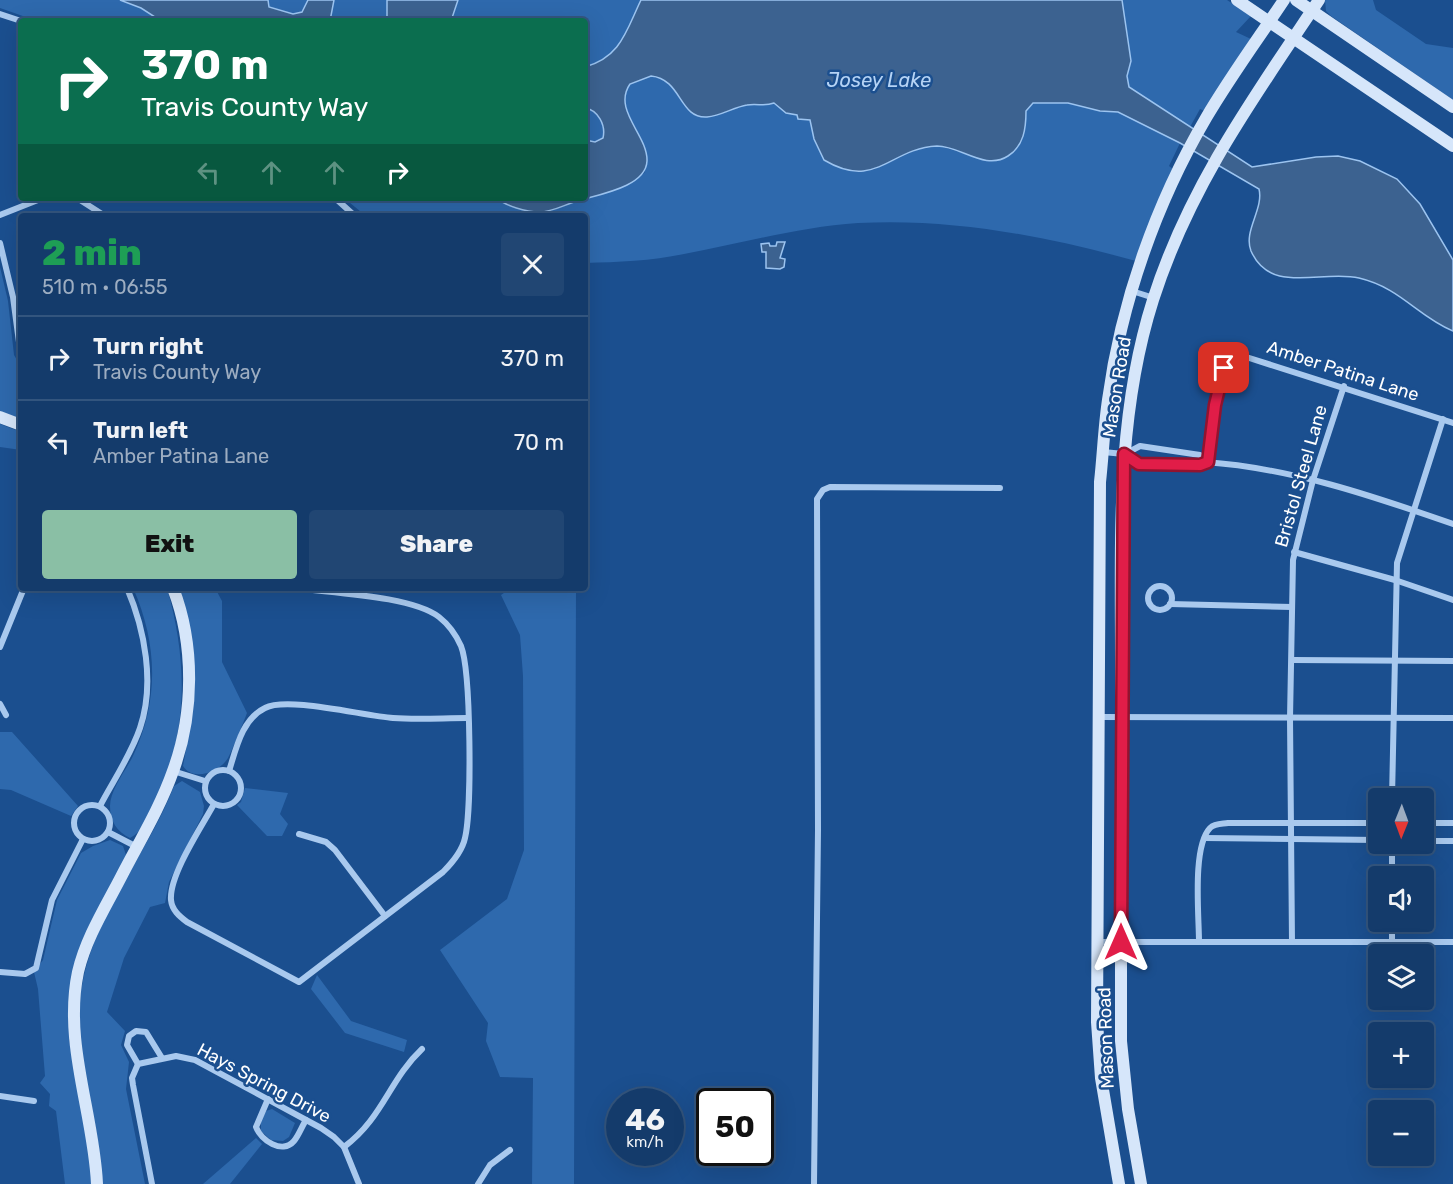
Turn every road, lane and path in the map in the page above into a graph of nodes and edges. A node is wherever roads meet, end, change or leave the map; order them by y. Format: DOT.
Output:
graph roads {
  1 [pos="1237,0"];
  2 [pos="1284,0"];
  3 [pos="1296,0"];
  4 [pos="1315,5"];
  5 [pos="0,14"];
  6 [pos="18,20"];
  7 [pos="1269,22"];
  8 [pos="1293,38"];
  9 [pos="1453,107"];
  10 [pos="1453,146"];
  11 [pos="35,201"];
  12 [pos="82,201"];
  13 [pos="338,201"];
  14 [pos="100,213"];
  15 [pos="352,213"];
  16 [pos="0,215"];
  17 [pos="0,243"];
  18 [pos="1132,291"];
  19 [pos="1154,298"];
  20 [pos="18,336"];
  21 [pos="1344,386"];
  22 [pos="0,417"];
  23 [pos="1443,419"];
  24 [pos="1453,423"];
  25 [pos="18,424"];
  26 [pos="1103,452"];
  27 [pos="1124,454"];
  28 [pos="1207,462"];
  29 [pos="1313,480"];
  30 [pos="1000,488"];
  31 [pos="1412,510"];
  32 [pos="1453,524"];
  33 [pos="1294,552"];
  34 [pos="1395,580"];
  35 [pos="23,591"];
  36 [pos="128,591"];
  37 [pos="174,591"];
  38 [pos="318,591"];
  39 [pos="1453,600"];
  40 [pos="1170,604"];
  41 [pos="1292,607"];
  42 [pos="0,647"];
  43 [pos="1292,660"];
  44 [pos="1394,661"];
  45 [pos="1453,661"];
  46 [pos="0,704"];
  47 [pos="6,715"];
  48 [pos="1099,717"];
  49 [pos="467,718"];
  50 [pos="1121,718"];
  51 [pos="1290,718"];
  52 [pos="1394,718"];
  53 [pos="1453,718"];
  54 [pos="173,771"];
  55 [pos="229,771"];
  56 [pos="205,781"];
  57 [pos="1392,788"];
  58 [pos="214,804"];
  59 [pos="100,806"];
  60 [pos="1368,823"];
  61 [pos="1434,823"];
  62 [pos="1453,823"];
  63 [pos="1290,824"];
  64 [pos="108,832"];
  65 [pos="299,834"];
  66 [pos="1205,838"];
  67 [pos="83,839"];
  68 [pos="1290,840"];
  69 [pos="1368,840"];
  70 [pos="1434,841"];
  71 [pos="1453,841"];
  72 [pos="137,847"];
  73 [pos="385,916"];
  74 [pos="1392,932"];
  75 [pos="1098,942"];
  76 [pos="1121,942"];
  77 [pos="1199,942"];
  78 [pos="1292,942"];
  79 [pos="1392,942"];
  80 [pos="1453,942"];
  81 [pos="0,972"];
  82 [pos="422,1049"];
  83 [pos="162,1058"];
  84 [pos="138,1064"];
  85 [pos="0,1096"];
  86 [pos="268,1099"];
  87 [pos="34,1101"];
  88 [pos="306,1120"];
  89 [pos="344,1147"];
  90 [pos="510,1150"];
  91 [pos="98,1184"];
  92 [pos="152,1184"];
  93 [pos="358,1184"];
  94 [pos="478,1184"];
  95 [pos="814,1184"];
  96 [pos="1119,1184"];
  97 [pos="1141,1184"];
  1 -- 7 [label="main road"];
  2 -- 7 [label="main road, Mason Road"];
  3 -- 4 [label="main road"];
  4 -- 8 [label="main road, Mason Road"];
  4 -- 9 [label="main road"];
  5 -- 6 [label="street"];
  7 -- 8 [label="main road"];
  7 -- 18 [label="main road, Mason Road"];
  8 -- 10 [label="main road"];
  8 -- 19 [label="main road, Mason Road"];
  11 -- 16 [label="street"];
  12 -- 14 [label="street"];
  13 -- 15 [label="street"];
  17 -- 20 [label="street"];
  18 -- 19 [label="street"];
  18 -- 26 [label="main road, Mason Road"];
  19 -- 27 [label="main road, Mason Road"];
  21 -- 23 [label="street, Amber Patina Lane"];
  21 -- 28 [label="street, Amber Patina Lane"];
  21 -- 29 [label="street, Bristol Steel Lane"];
  22 -- 25 [label="main road"];
  23 -- 24 [label="street, Amber Patina Lane"];
  23 -- 31 [label="street"];
  26 -- 27 [label="street"];
  26 -- 48 [label="main road, Mason Road"];
  27 -- 28 [label="street"];
  27 -- 28 [label="street"];
  27 -- 50 [label="main road, Mason Road"];
  28 -- 29 [label="street"];
  29 -- 31 [label="street"];
  29 -- 33 [label="street, Bristol Steel Lane"];
  30 -- 95 [label="street"];
  31 -- 32 [label="street"];
  31 -- 34 [label="street"];
  33 -- 34 [label="street"];
  33 -- 41 [label="street, Bristol Steel Lane"];
  34 -- 39 [label="street"];
  34 -- 44 [label="street"];
  35 -- 42 [label="street"];
  36 -- 59 [label="street"];
  37 -- 54 [label="main road"];
  38 -- 49 [label="street"];
  40 -- 40 [label="street"];
  40 -- 41 [label="street"];
  41 -- 43 [label="street, Bristol Steel Lane"];
  43 -- 44 [label="street"];
  43 -- 51 [label="street, Bristol Steel Lane"];
  44 -- 45 [label="street"];
  44 -- 52 [label="street"];
  46 -- 47 [label="street"];
  48 -- 50 [label="street"];
  48 -- 75 [label="main road, Mason Road"];
  49 -- 55 [label="street"];
  49 -- 73 [label="street"];
  50 -- 51 [label="street"];
  50 -- 76 [label="main road, Mason Road"];
  51 -- 52 [label="street"];
  51 -- 63 [label="street, Bristol Steel Lane"];
  52 -- 53 [label="street"];
  52 -- 57 [label="street"];
  54 -- 56 [label="street"];
  54 -- 72 [label="main road"];
  55 -- 56 [label="street"];
  55 -- 58 [label="street"];
  56 -- 58 [label="street"];
  58 -- 73 [label="street"];
  59 -- 64 [label="street"];
  59 -- 67 [label="street"];
  60 -- 63 [label="street"];
  61 -- 62 [label="street"];
  63 -- 66 [label="street"];
  63 -- 68 [label="street, Bristol Steel Lane"];
  64 -- 67 [label="street"];
  64 -- 72 [label="street"];
  65 -- 73 [label="street"];
  66 -- 68 [label="street"];
  66 -- 77 [label="street"];
  67 -- 81 [label="street"];
  68 -- 69 [label="street"];
  68 -- 78 [label="street, Bristol Steel Lane"];
  70 -- 71 [label="street"];
  72 -- 91 [label="main road"];
  74 -- 79 [label="street"];
  75 -- 76 [label="street"];
  75 -- 96 [label="main road, Mason Road"];
  76 -- 77 [label="street"];
  76 -- 97 [label="main road, Mason Road"];
  77 -- 78 [label="street"];
  78 -- 79 [label="street"];
  79 -- 80 [label="street"];
  82 -- 89 [label="street"];
  83 -- 84 [label="street, Hays Spring Drive"];
  83 -- 84 [label="street"];
  83 -- 86 [label="street, Hays Spring Drive"];
  84 -- 92 [label="street"];
  85 -- 87 [label="street"];
  86 -- 88 [label="street, Hays Spring Drive"];
  86 -- 88 [label="street"];
  88 -- 89 [label="street, Hays Spring Drive"];
  89 -- 93 [label="street, Hays Spring Drive"];
  90 -- 94 [label="street"];
}
